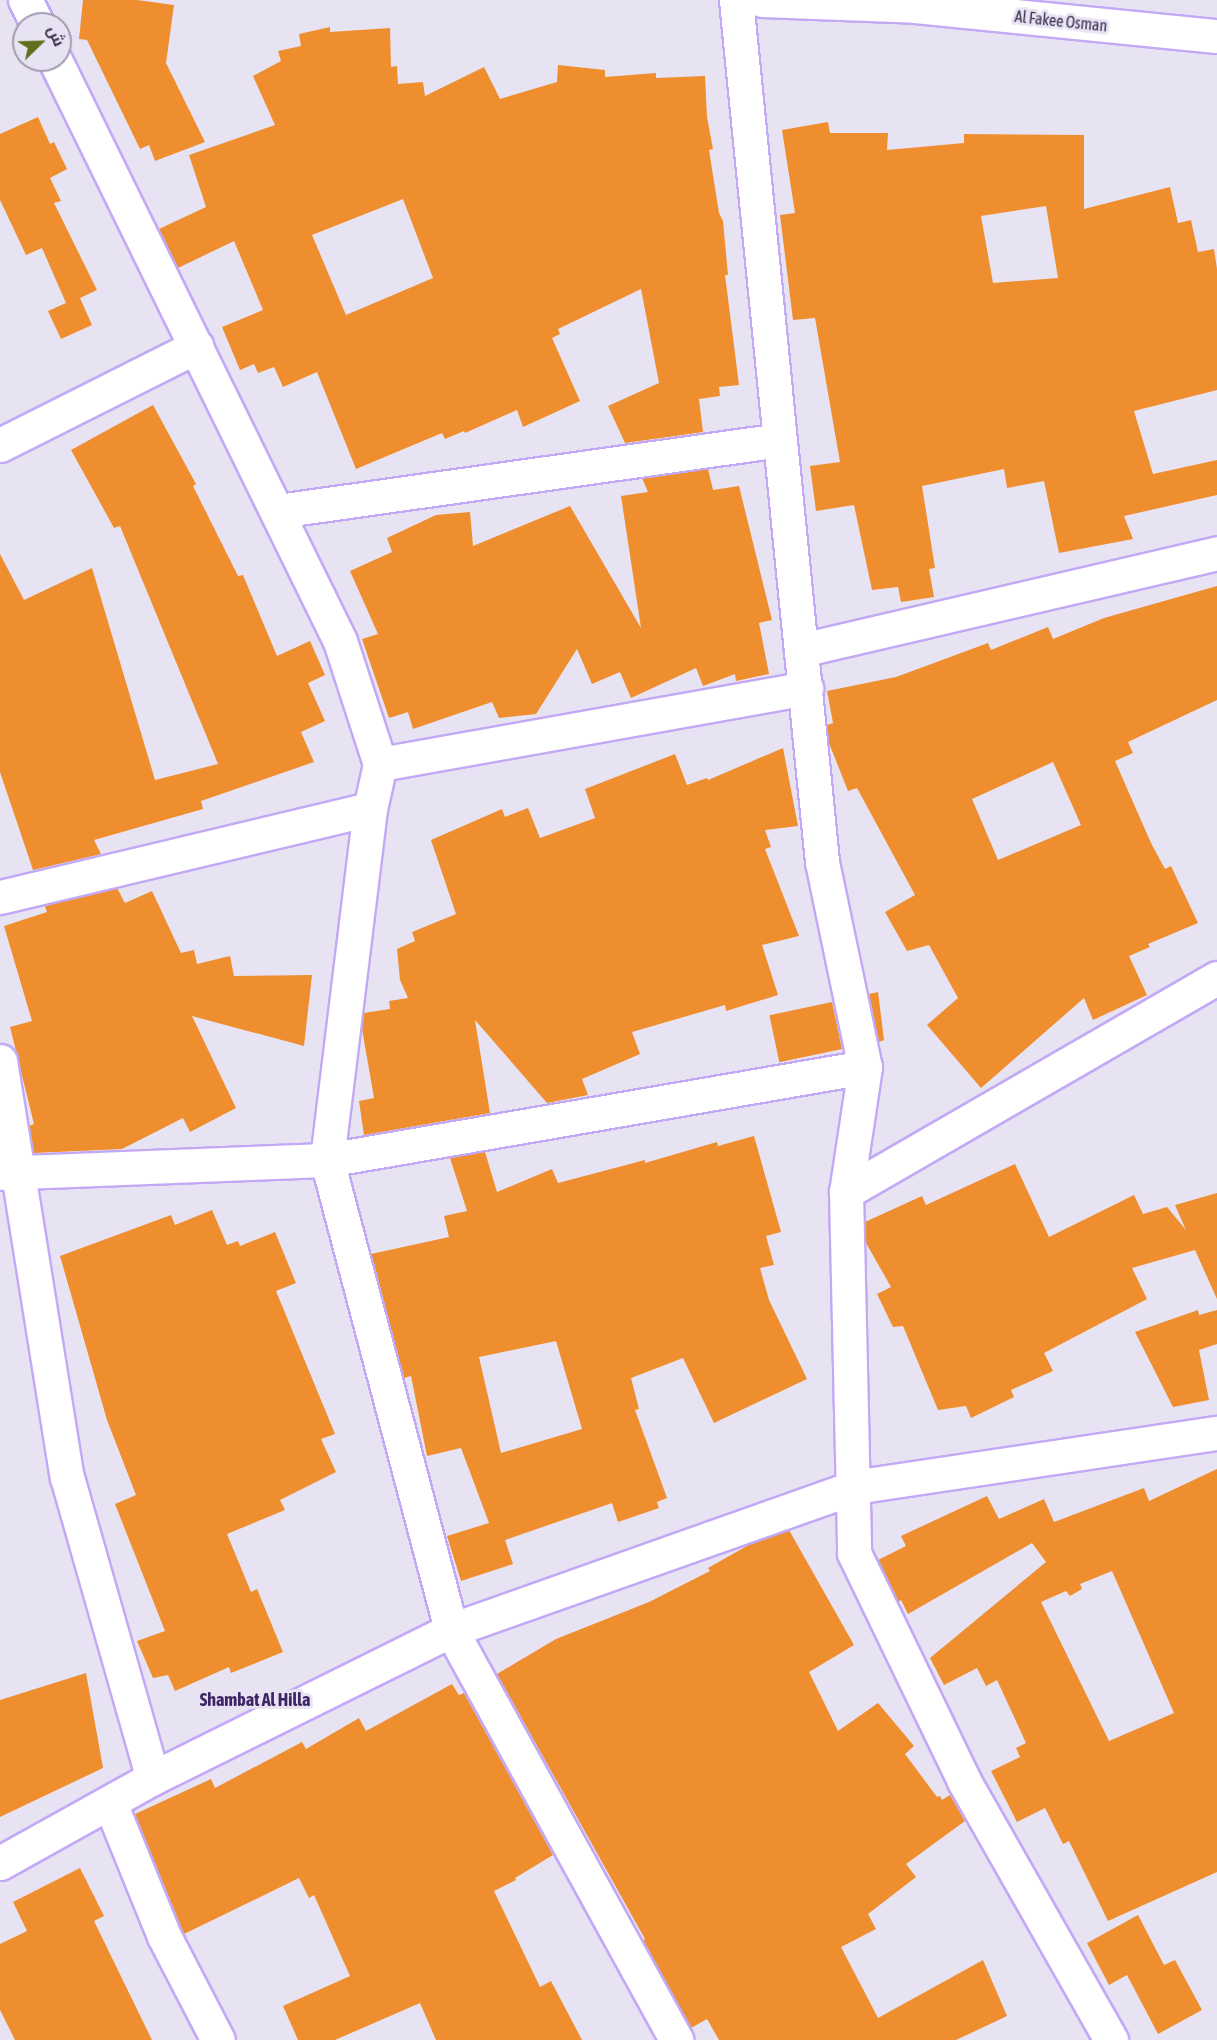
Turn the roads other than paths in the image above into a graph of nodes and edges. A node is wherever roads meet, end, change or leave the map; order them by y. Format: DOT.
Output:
graph roads {
  1 [pos="736,0"];
  2 [pos="762,0"];
  3 [pos="1217,36"];
  4 [pos="61,72"];
  5 [pos="197,346"];
  6 [pos="780,440"];
  7 [pos="0,445"];
  8 [pos="278,512"];
  9 [pos="1217,553"];
  10 [pos="801,650"];
  11 [pos="806,688"];
  12 [pos="380,764"];
  13 [pos="370,809"];
  14 [pos="0,897"];
  15 [pos="1217,978"];
  16 [pos="0,1061"];
  17 [pos="865,1067"];
  18 [pos="327,1160"];
  19 [pos="8,1173"];
  20 [pos="846,1192"];
  21 [pos="1217,1433"];
  22 [pos="854,1487"];
  23 [pos="451,1630"];
  24 [pos="153,1778"];
  25 [pos="110,1803"];
  26 [pos="0,1863"];
  27 [pos="218,2040"];
  28 [pos="676,2040"];
  29 [pos="1111,2040"];
  1 -- 6 [label="street"];
  2 -- 3 [label="street, Al Fakee Osman"];
  4 -- 5 [label="street"];
  5 -- 7 [label="street"];
  5 -- 8 [label="street"];
  6 -- 8 [label="street"];
  6 -- 10 [label="street"];
  8 -- 12 [label="street"];
  9 -- 10 [label="street"];
  10 -- 11 [label="street"];
  11 -- 12 [label="street"];
  11 -- 17 [label="street"];
  12 -- 13 [label="street"];
  13 -- 14 [label="street"];
  13 -- 18 [label="street"];
  15 -- 20 [label="street"];
  16 -- 19 [label="street"];
  17 -- 18 [label="street"];
  17 -- 20 [label="street"];
  18 -- 19 [label="street"];
  18 -- 23 [label="street"];
  19 -- 24 [label="street"];
  20 -- 22 [label="street"];
  21 -- 22 [label="street"];
  22 -- 23 [label="street"];
  22 -- 29 [label="street"];
  23 -- 24 [label="street"];
  23 -- 28 [label="street"];
  24 -- 25 [label="street"];
  25 -- 26 [label="street"];
  25 -- 27 [label="street"];
}
